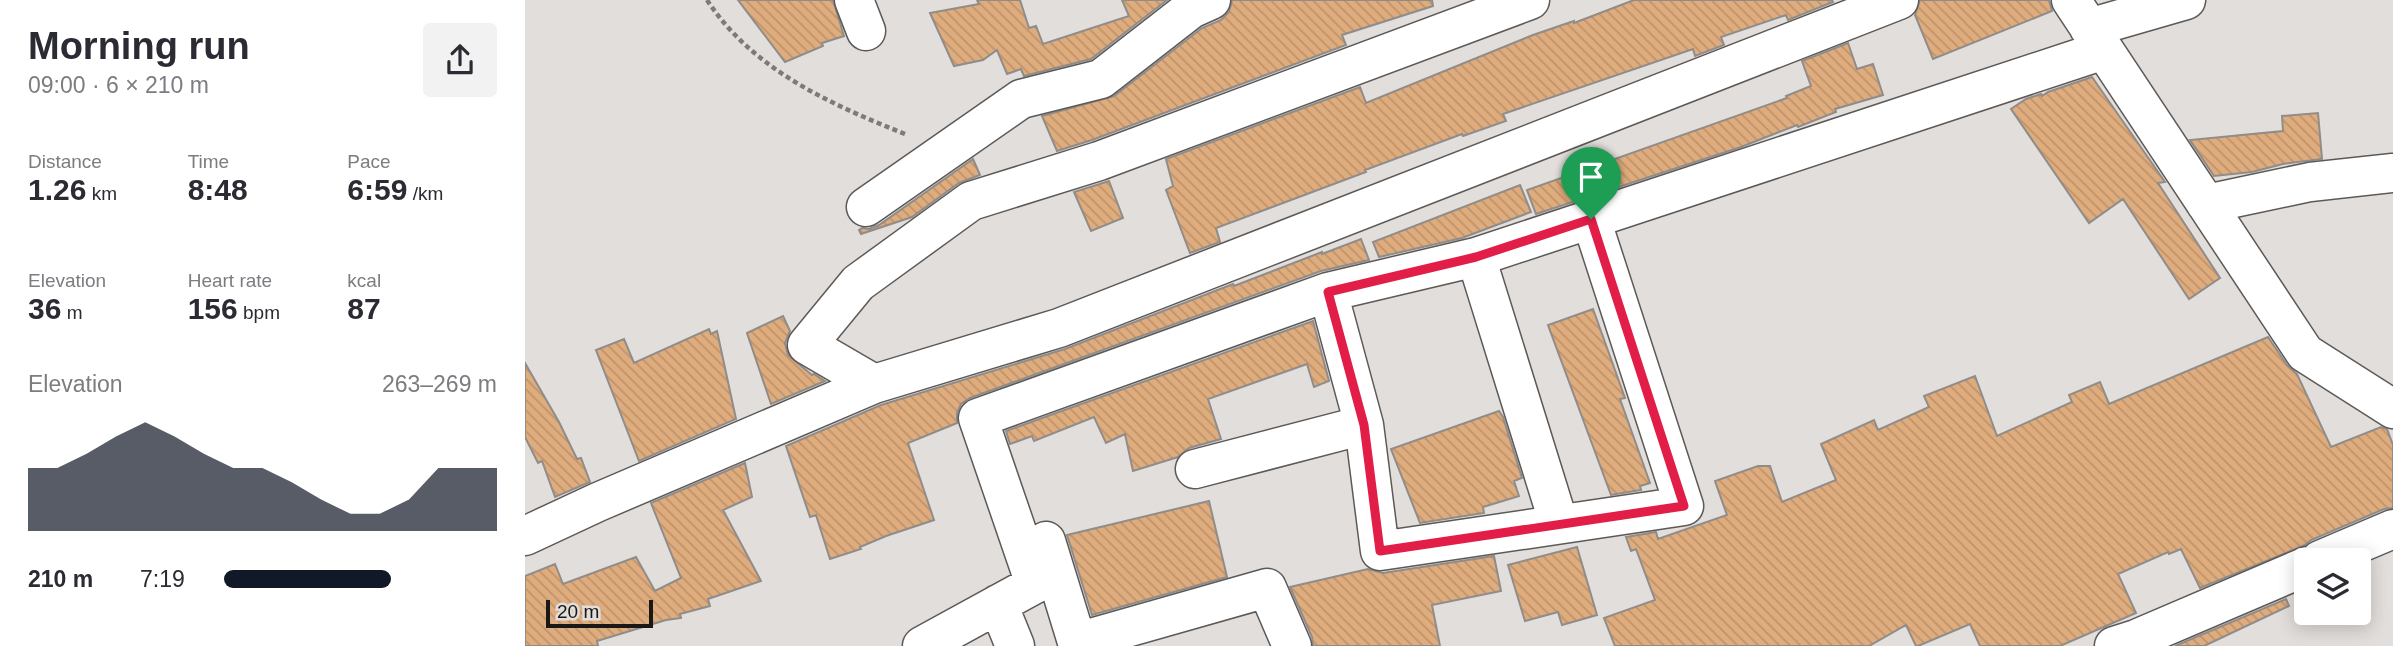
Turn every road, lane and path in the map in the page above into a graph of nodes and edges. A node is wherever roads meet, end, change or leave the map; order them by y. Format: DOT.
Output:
graph roads {
  1 [pos="707,0"];
  2 [pos="1211,0"];
  3 [pos="1530,0"];
  4 [pos="1899,0"];
  5 [pos="2186,0"];
  6 [pos="2088,26"];
  7 [pos="915,138"];
  8 [pos="2393,173"];
  9 [pos="2206,204"];
  10 [pos="866,206"];
  11 [pos="1591,219"];
  12 [pos="1476,257"];
  13 [pos="1328,292"];
  14 [pos="874,384"];
  15 [pos="2393,409"];
  16 [pos="1364,425"];
  17 [pos="1195,469"];
  18 [pos="1015,522"];
  19 [pos="1559,524"];
  20 [pos="2393,528"];
  21 [pos="525,536"];
  22 [pos="2347,548"];
  23 [pos="2294,572"];
  24 [pos="998,604"];
  25 [pos="2160,638"];
  26 [pos="922,646"];
  27 [pos="1015,646"];
  28 [pos="1292,646"];
  29 [pos="2114,646"];
  1 -- 7 [label="path"];
  2 -- 10 [label="street"];
  3 -- 14 [label="street"];
  4 -- 14 [label="street"];
  5 -- 6 [label="street"];
  6 -- 9 [label="street"];
  6 -- 11 [label="street"];
  8 -- 9 [label="street"];
  9 -- 15 [label="street"];
  11 -- 12 [label="street"];
  11 -- 19 [label="street"];
  12 -- 13 [label="street"];
  12 -- 19 [label="street"];
  13 -- 16 [label="street"];
  13 -- 18 [label="street"];
  14 -- 21 [label="street"];
  16 -- 17 [label="street"];
  16 -- 19 [label="street"];
  18 -- 24 [label="street"];
  18 -- 28 [label="street"];
  20 -- 22 [label="street"];
  23 -- 25 [label="street"];
  24 -- 26 [label="street"];
  24 -- 27 [label="street"];
  25 -- 29 [label="street"];
}
